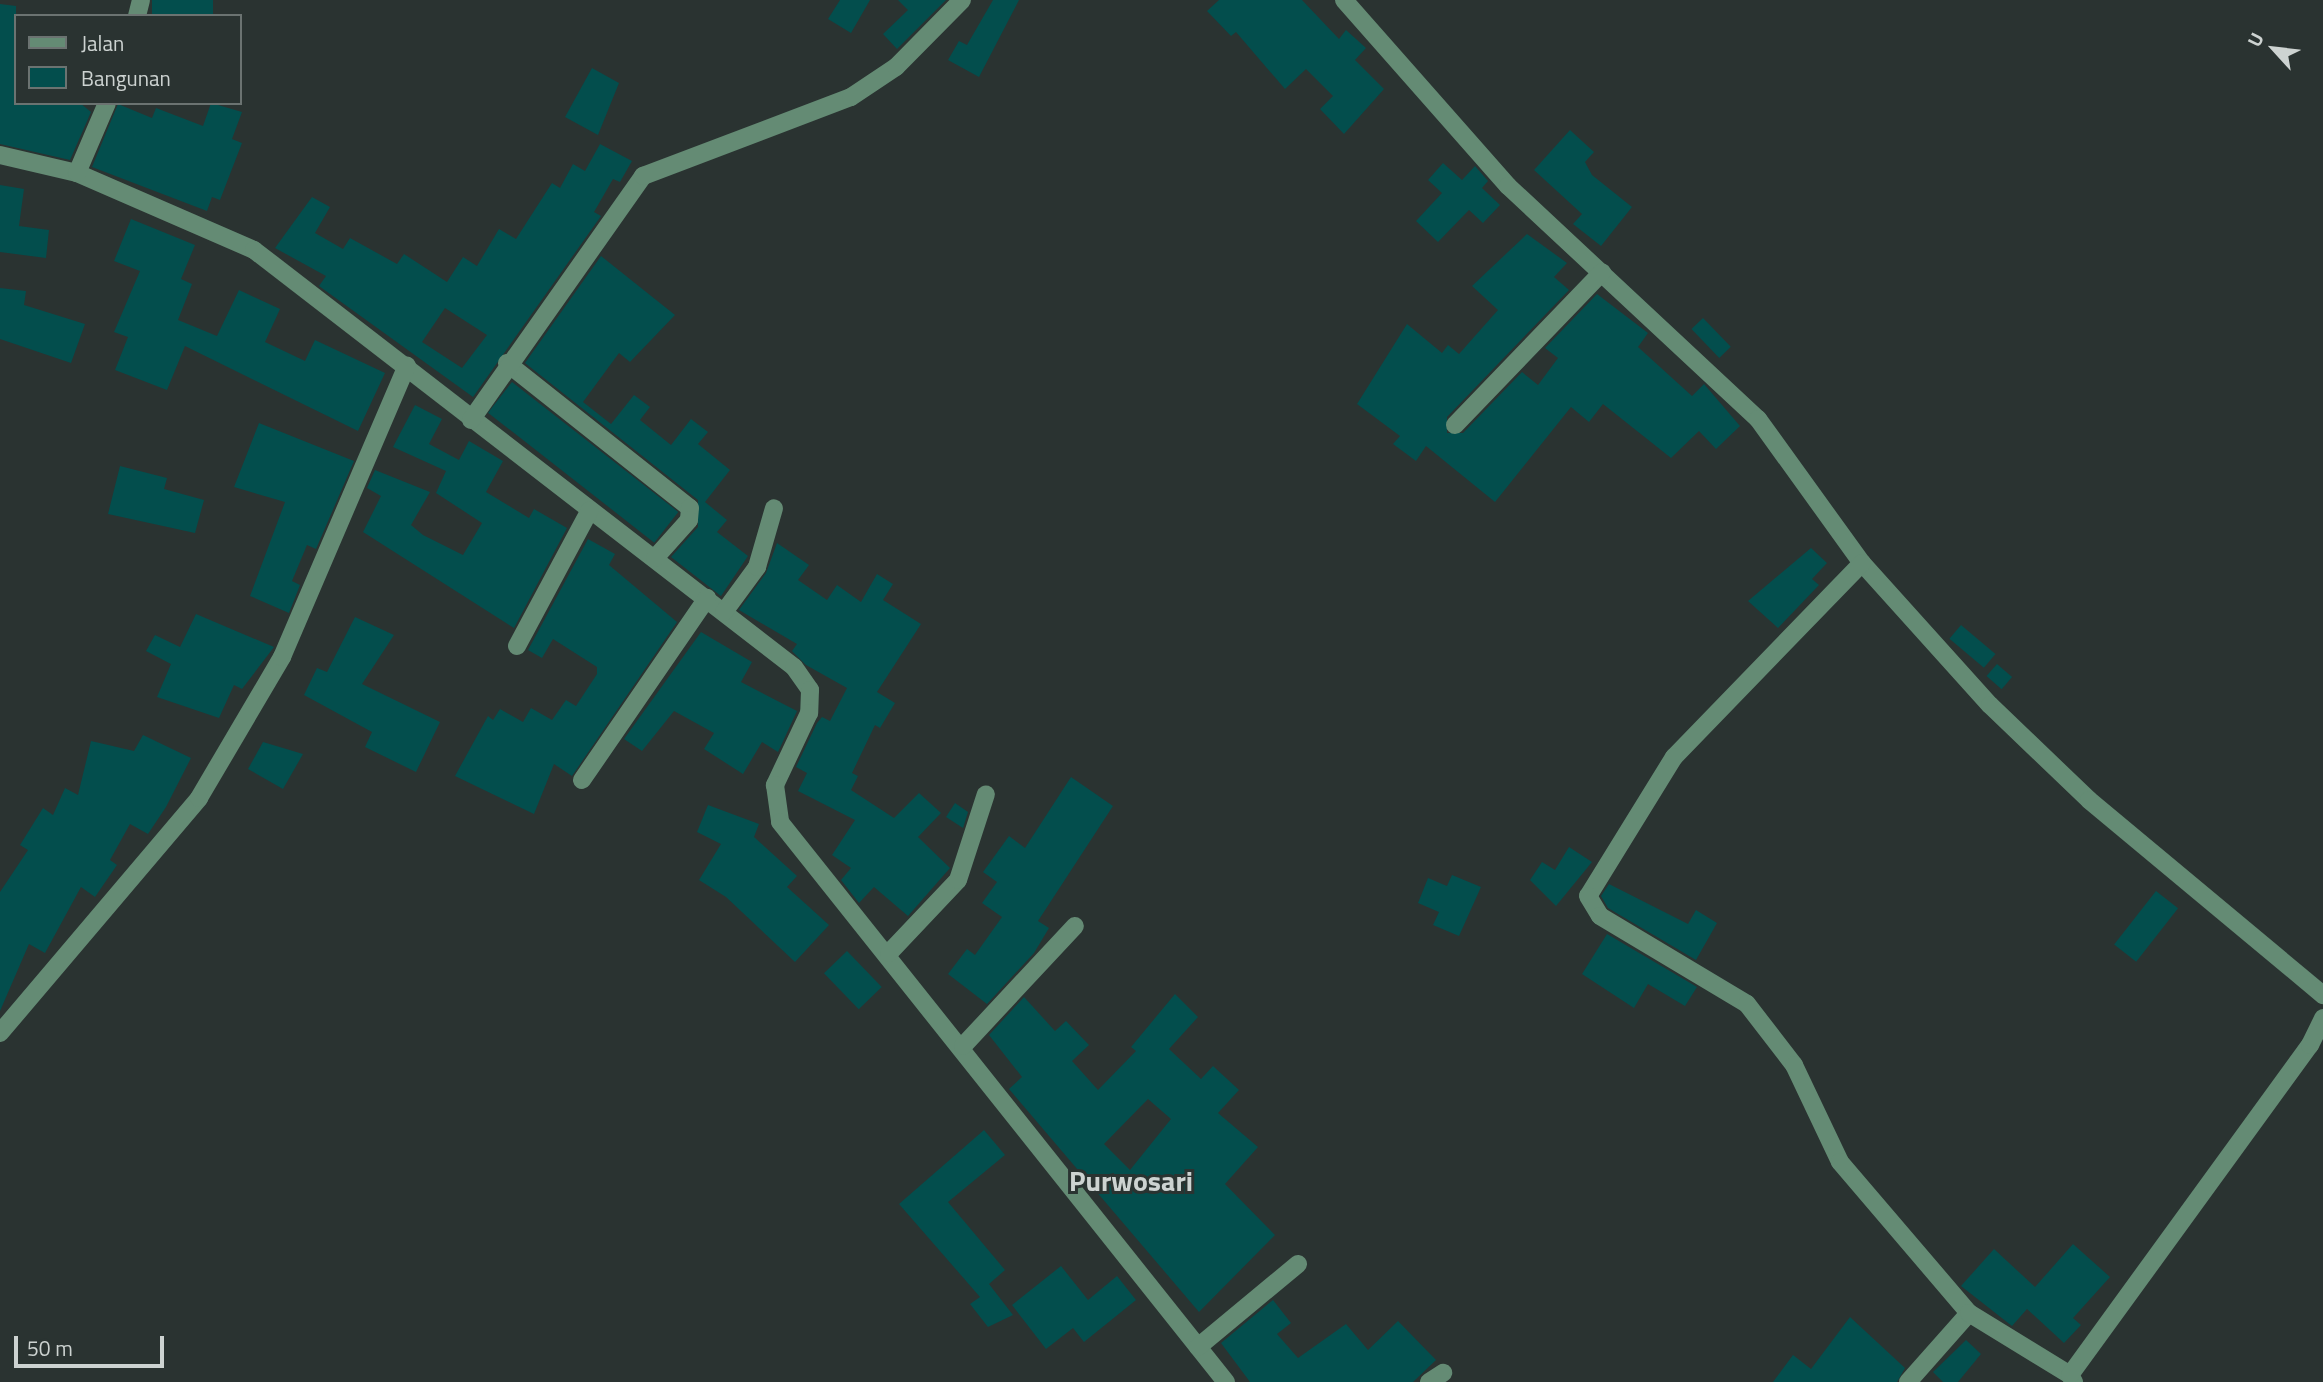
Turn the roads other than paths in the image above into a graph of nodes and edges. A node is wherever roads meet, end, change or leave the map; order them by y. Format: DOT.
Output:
graph roads {
  1 [pos="962,0"];
  2 [pos="1344,0"];
  3 [pos="106,105"];
  4 [pos="0,155"];
  5 [pos="77,173"];
  6 [pos="1602,272"];
  7 [pos="507,363"];
  8 [pos="407,366"];
  9 [pos="471,421"];
  10 [pos="1455,425"];
  11 [pos="774,508"];
  12 [pos="590,510"];
  13 [pos="655,558"];
  14 [pos="1862,563"];
  15 [pos="707,598"];
  16 [pos="724,612"];
  17 [pos="517,646"];
  18 [pos="582,779"];
  19 [pos="986,794"];
  20 [pos="1075,926"];
  21 [pos="889,953"];
  22 [pos="2323,995"];
  23 [pos="2323,1018"];
  24 [pos="0,1032"];
  25 [pos="962,1046"];
  26 [pos="1298,1264"];
  27 [pos="1969,1313"];
  28 [pos="1198,1347"];
  29 [pos="2072,1379"];
  30 [pos="1226,1382"];
  31 [pos="1908,1382"];
  1 -- 7 [label="street"];
  2 -- 6 [label="street"];
  3 -- 5 [label="street"];
  4 -- 5 [label="street"];
  5 -- 8 [label="street"];
  6 -- 10 [label="street"];
  6 -- 14 [label="street"];
  7 -- 9 [label="street"];
  7 -- 13 [label="street"];
  8 -- 9 [label="street"];
  8 -- 24 [label="street"];
  9 -- 12 [label="street"];
  11 -- 16 [label="street"];
  12 -- 13 [label="street"];
  12 -- 17 [label="street"];
  13 -- 15 [label="street"];
  14 -- 22 [label="street"];
  14 -- 27 [label="street"];
  15 -- 16 [label="street"];
  15 -- 18 [label="street"];
  16 -- 21 [label="street"];
  19 -- 21 [label="street"];
  20 -- 25 [label="street"];
  21 -- 25 [label="street"];
  23 -- 29 [label="street"];
  25 -- 28 [label="street"];
  26 -- 28 [label="street"];
  27 -- 29 [label="street"];
  27 -- 31 [label="street"];
  28 -- 30 [label="street"];
}
